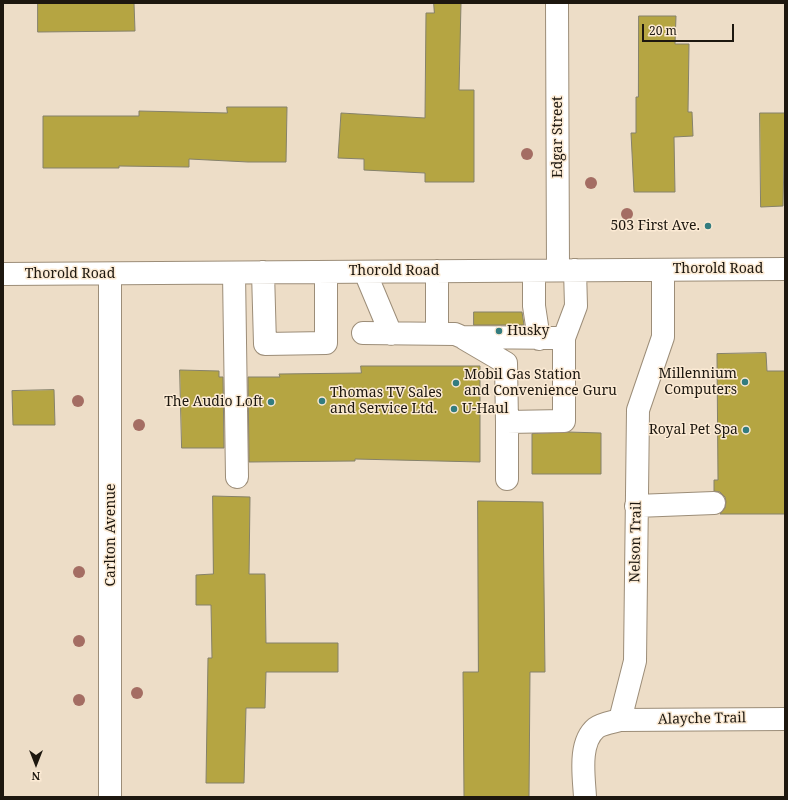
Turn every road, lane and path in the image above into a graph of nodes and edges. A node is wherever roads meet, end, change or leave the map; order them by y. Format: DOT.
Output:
graph roads {
  1 [pos="557,3"];
  2 [pos="785,268"];
  3 [pos="534,270"];
  4 [pos="567,270"];
  5 [pos="663,270"];
  6 [pos="437,271"];
  7 [pos="264,272"];
  8 [pos="326,272"];
  9 [pos="366,272"];
  10 [pos="234,273"];
  11 [pos="3,274"];
  12 [pos="110,274"];
  13 [pos="363,333"];
  14 [pos="391,334"];
  15 [pos="437,334"];
  16 [pos="462,337"];
  17 [pos="564,338"];
  18 [pos="539,339"];
  19 [pos="507,422"];
  20 [pos="237,477"];
  21 [pos="507,479"];
  22 [pos="714,503"];
  23 [pos="636,506"];
  24 [pos="785,719"];
  25 [pos="620,720"];
  26 [pos="110,797"];
  27 [pos="585,797"];
  1 -- 4 [label="street, Edgar Street"];
  2 -- 5 [label="street, Thorold Road"];
  3 -- 4 [label="street, Thorold Road"];
  3 -- 6 [label="street, Thorold Road"];
  3 -- 18 [label="street"];
  4 -- 5 [label="street, Thorold Road"];
  4 -- 17 [label="street, Edgar Street"];
  5 -- 23 [label="street, Nelson Trail"];
  6 -- 9 [label="street, Thorold Road"];
  6 -- 15 [label="street"];
  7 -- 8 [label="street, Thorold Road"];
  7 -- 8 [label="street"];
  7 -- 10 [label="street, Thorold Road"];
  8 -- 9 [label="street, Thorold Road"];
  9 -- 14 [label="street"];
  10 -- 12 [label="street, Thorold Road"];
  10 -- 20 [label="street"];
  11 -- 12 [label="street, Thorold Road"];
  12 -- 26 [label="street, Carlton Avenue"];
  13 -- 14 [label="street"];
  14 -- 15 [label="street"];
  15 -- 16 [label="street"];
  16 -- 18 [label="street"];
  16 -- 19 [label="street"];
  17 -- 18 [label="street"];
  17 -- 19 [label="street"];
  19 -- 21 [label="street"];
  22 -- 23 [label="street"];
  23 -- 25 [label="street, Nelson Trail"];
  24 -- 25 [label="street, Alayche Trail"];
  25 -- 27 [label="street"];
}
